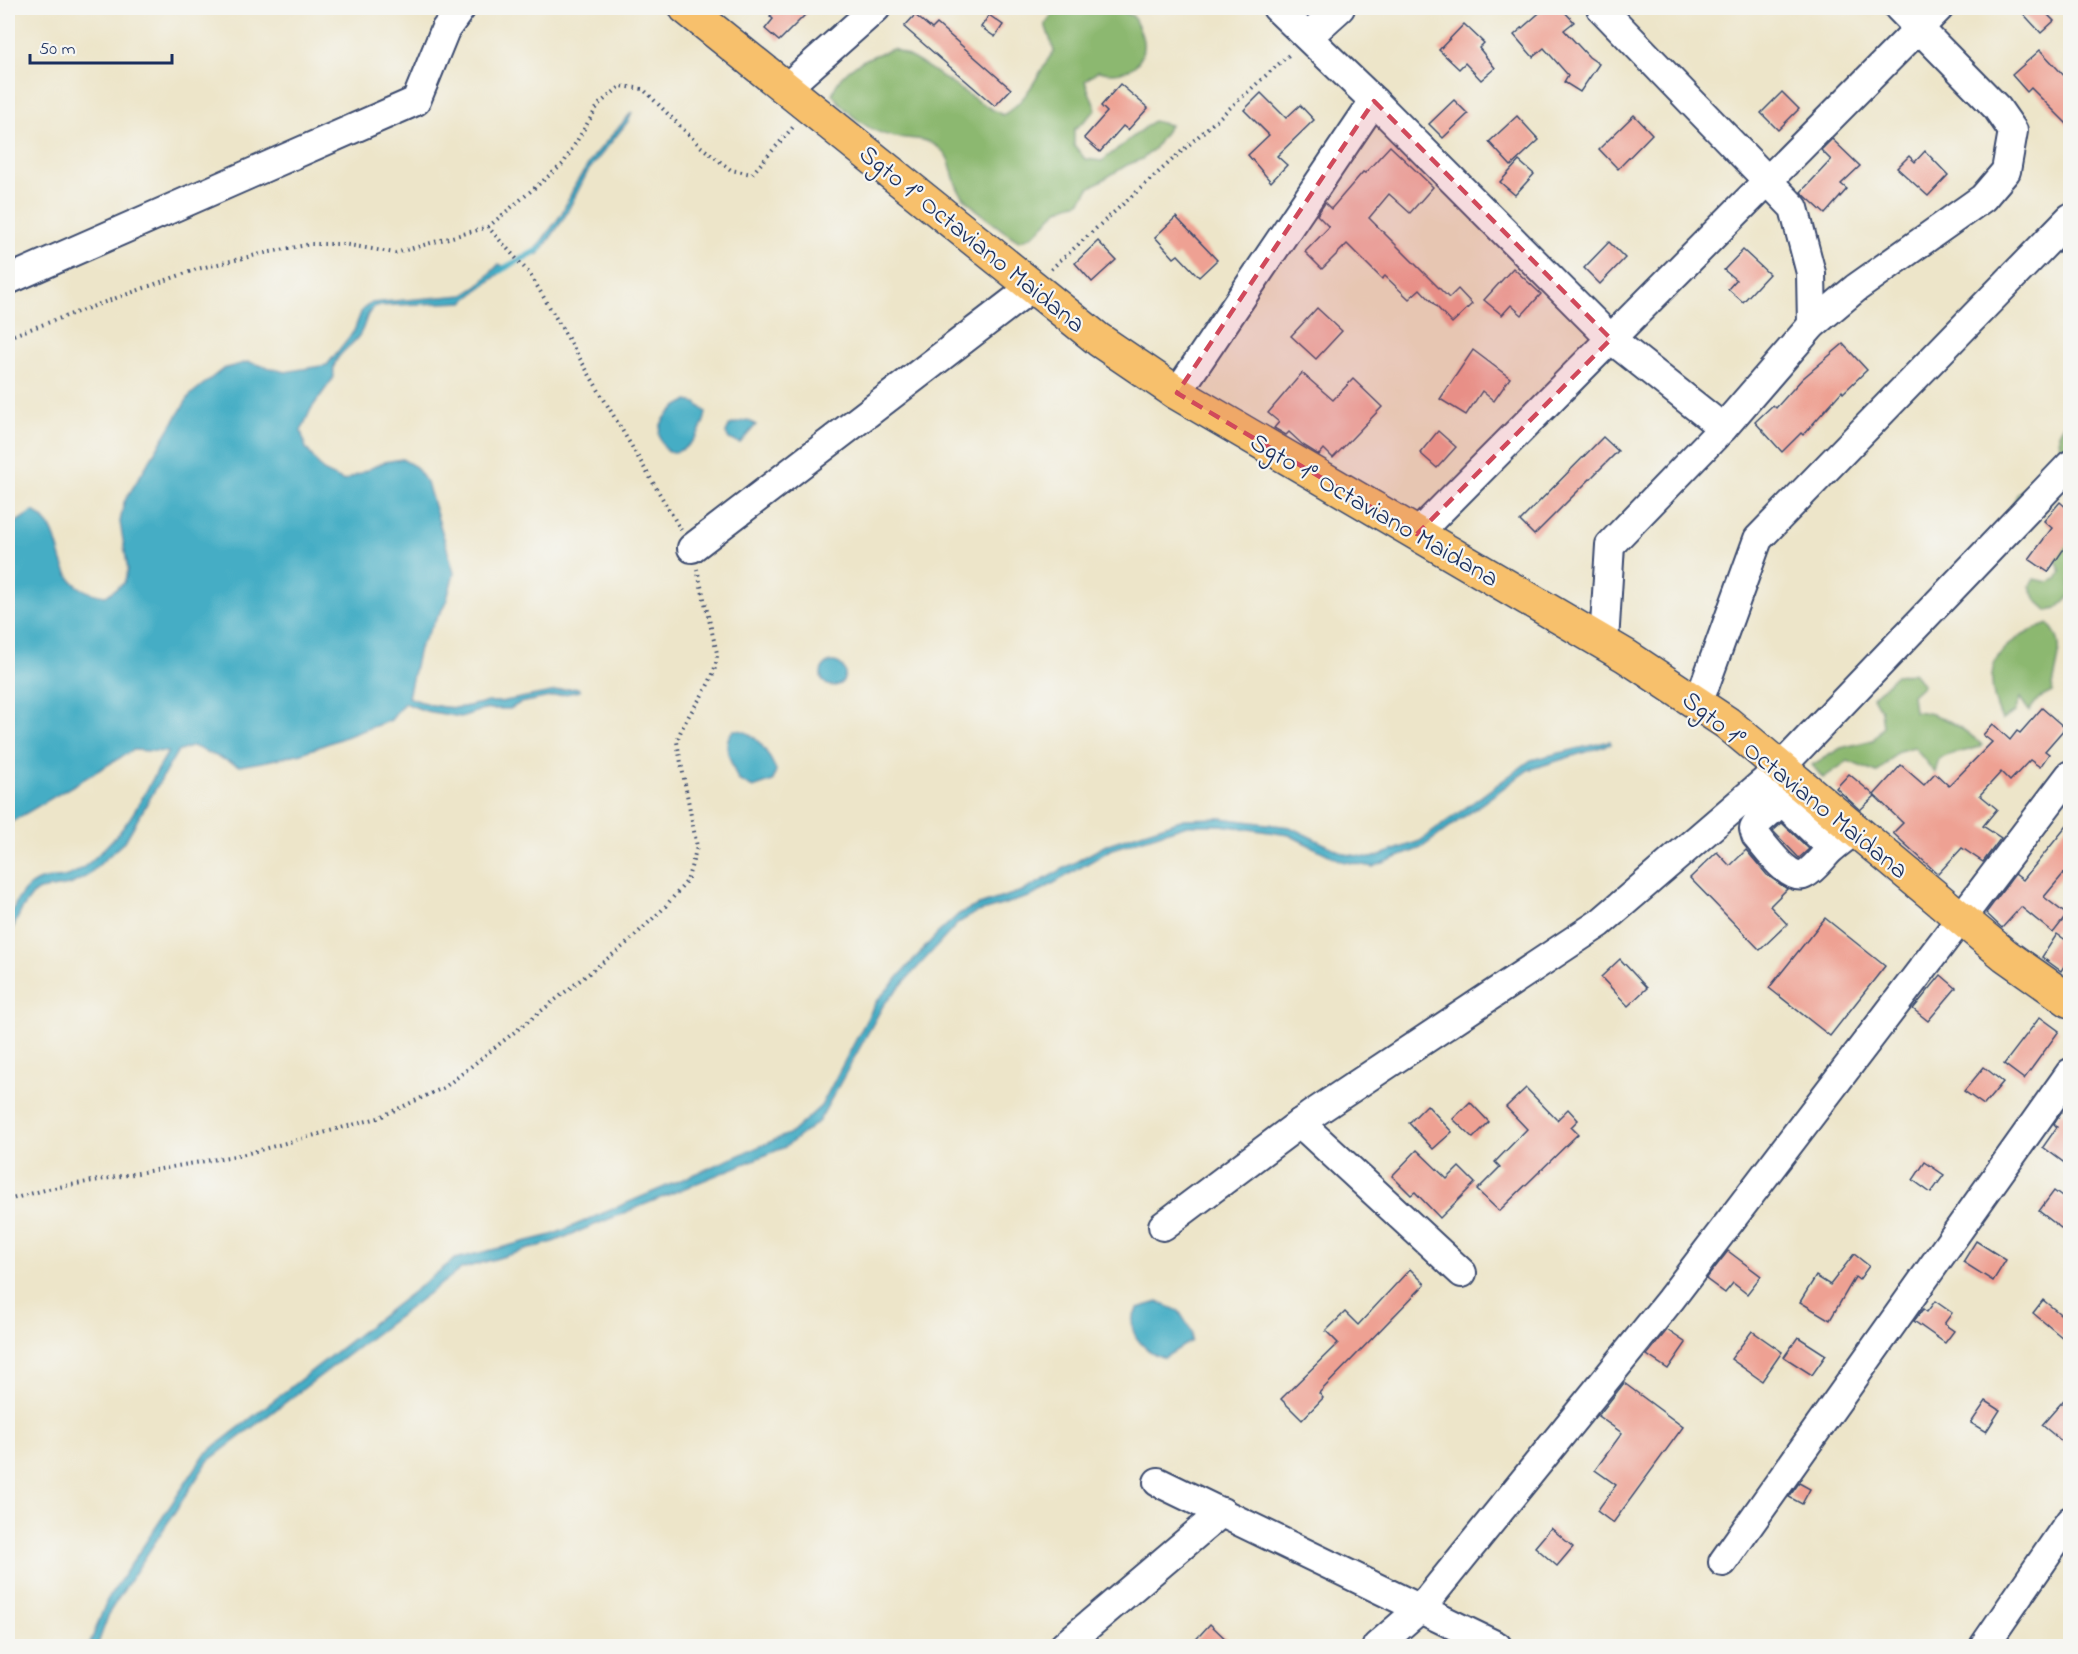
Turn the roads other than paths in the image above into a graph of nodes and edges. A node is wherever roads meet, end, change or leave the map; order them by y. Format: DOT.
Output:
graph roads {
  1 [pos="461,8"];
  2 [pos="686,8"];
  3 [pos="876,8"];
  4 [pos="1277,8"];
  5 [pos="1340,8"];
  6 [pos="1601,8"];
  7 [pos="1899,8"];
  8 [pos="1939,8"];
  9 [pos="1920,28"];
  10 [pos="1309,36"];
  11 [pos="798,98"];
  12 [pos="1374,101"];
  13 [pos="1768,179"];
  14 [pos="2070,218"];
  15 [pos="8,280"];
  16 [pos="1032,286"];
  17 [pos="1812,325"];
  18 [pos="1611,339"];
  19 [pos="1177,393"];
  20 [pos="1722,428"];
  21 [pos="2070,465"];
  22 [pos="1417,534"];
  23 [pos="692,548"];
  24 [pos="1604,642"];
  25 [pos="1698,704"];
  26 [pos="2070,775"];
  27 [pos="1787,784"];
  28 [pos="1843,839"];
  29 [pos="1961,917"];
  30 [pos="2070,1001"];
  31 [pos="2070,1073"];
  32 [pos="1300,1123"];
  33 [pos="1163,1226"];
  34 [pos="1462,1273"];
  35 [pos="1158,1482"];
  36 [pos="1222,1512"];
  37 [pos="2070,1521"];
  38 [pos="1723,1562"];
  39 [pos="1421,1608"];
  40 [pos="1064,1647"];
  41 [pos="1377,1647"];
  42 [pos="1497,1647"];
  43 [pos="1983,1647"];
  1 -- 15 [label="street"];
  2 -- 11 [label="main road, Sgto 1° Octaviano Maidana"];
  3 -- 11 [label="street"];
  4 -- 10 [label="street"];
  5 -- 10 [label="street"];
  6 -- 13 [label="street"];
  7 -- 9 [label="street"];
  8 -- 9 [label="street"];
  9 -- 13 [label="street"];
  9 -- 17 [label="street"];
  10 -- 12 [label="street"];
  11 -- 16 [label="main road, Sgto 1° Octaviano Maidana"];
  12 -- 18 [label="street"];
  12 -- 19 [label="street"];
  13 -- 17 [label="street"];
  13 -- 18 [label="street"];
  14 -- 25 [label="street"];
  16 -- 19 [label="main road, Sgto 1° Octaviano Maidana"];
  16 -- 23 [label="street"];
  17 -- 20 [label="street"];
  18 -- 20 [label="street"];
  18 -- 22 [label="street"];
  19 -- 22 [label="main road, Sgto 1° Octaviano Maidana"];
  20 -- 24 [label="street"];
  21 -- 27 [label="street"];
  22 -- 24 [label="main road, Sgto 1° Octaviano Maidana"];
  24 -- 25 [label="main road, Sgto 1° Octaviano Maidana"];
  25 -- 27 [label="main road, Sgto 1° Octaviano Maidana"];
  26 -- 29 [label="street"];
  27 -- 28 [label="main road, Sgto 1° Octaviano Maidana"];
  27 -- 28 [label="street"];
  27 -- 32 [label="street"];
  28 -- 29 [label="main road, Sgto 1° Octaviano Maidana"];
  29 -- 30 [label="main road, Sgto 1° Octaviano Maidana"];
  29 -- 39 [label="street"];
  31 -- 38 [label="street"];
  32 -- 33 [label="street"];
  32 -- 34 [label="street"];
  35 -- 36 [label="street"];
  36 -- 39 [label="street"];
  36 -- 40 [label="street"];
  37 -- 43 [label="street"];
  39 -- 41 [label="street"];
  39 -- 42 [label="street"];
}
